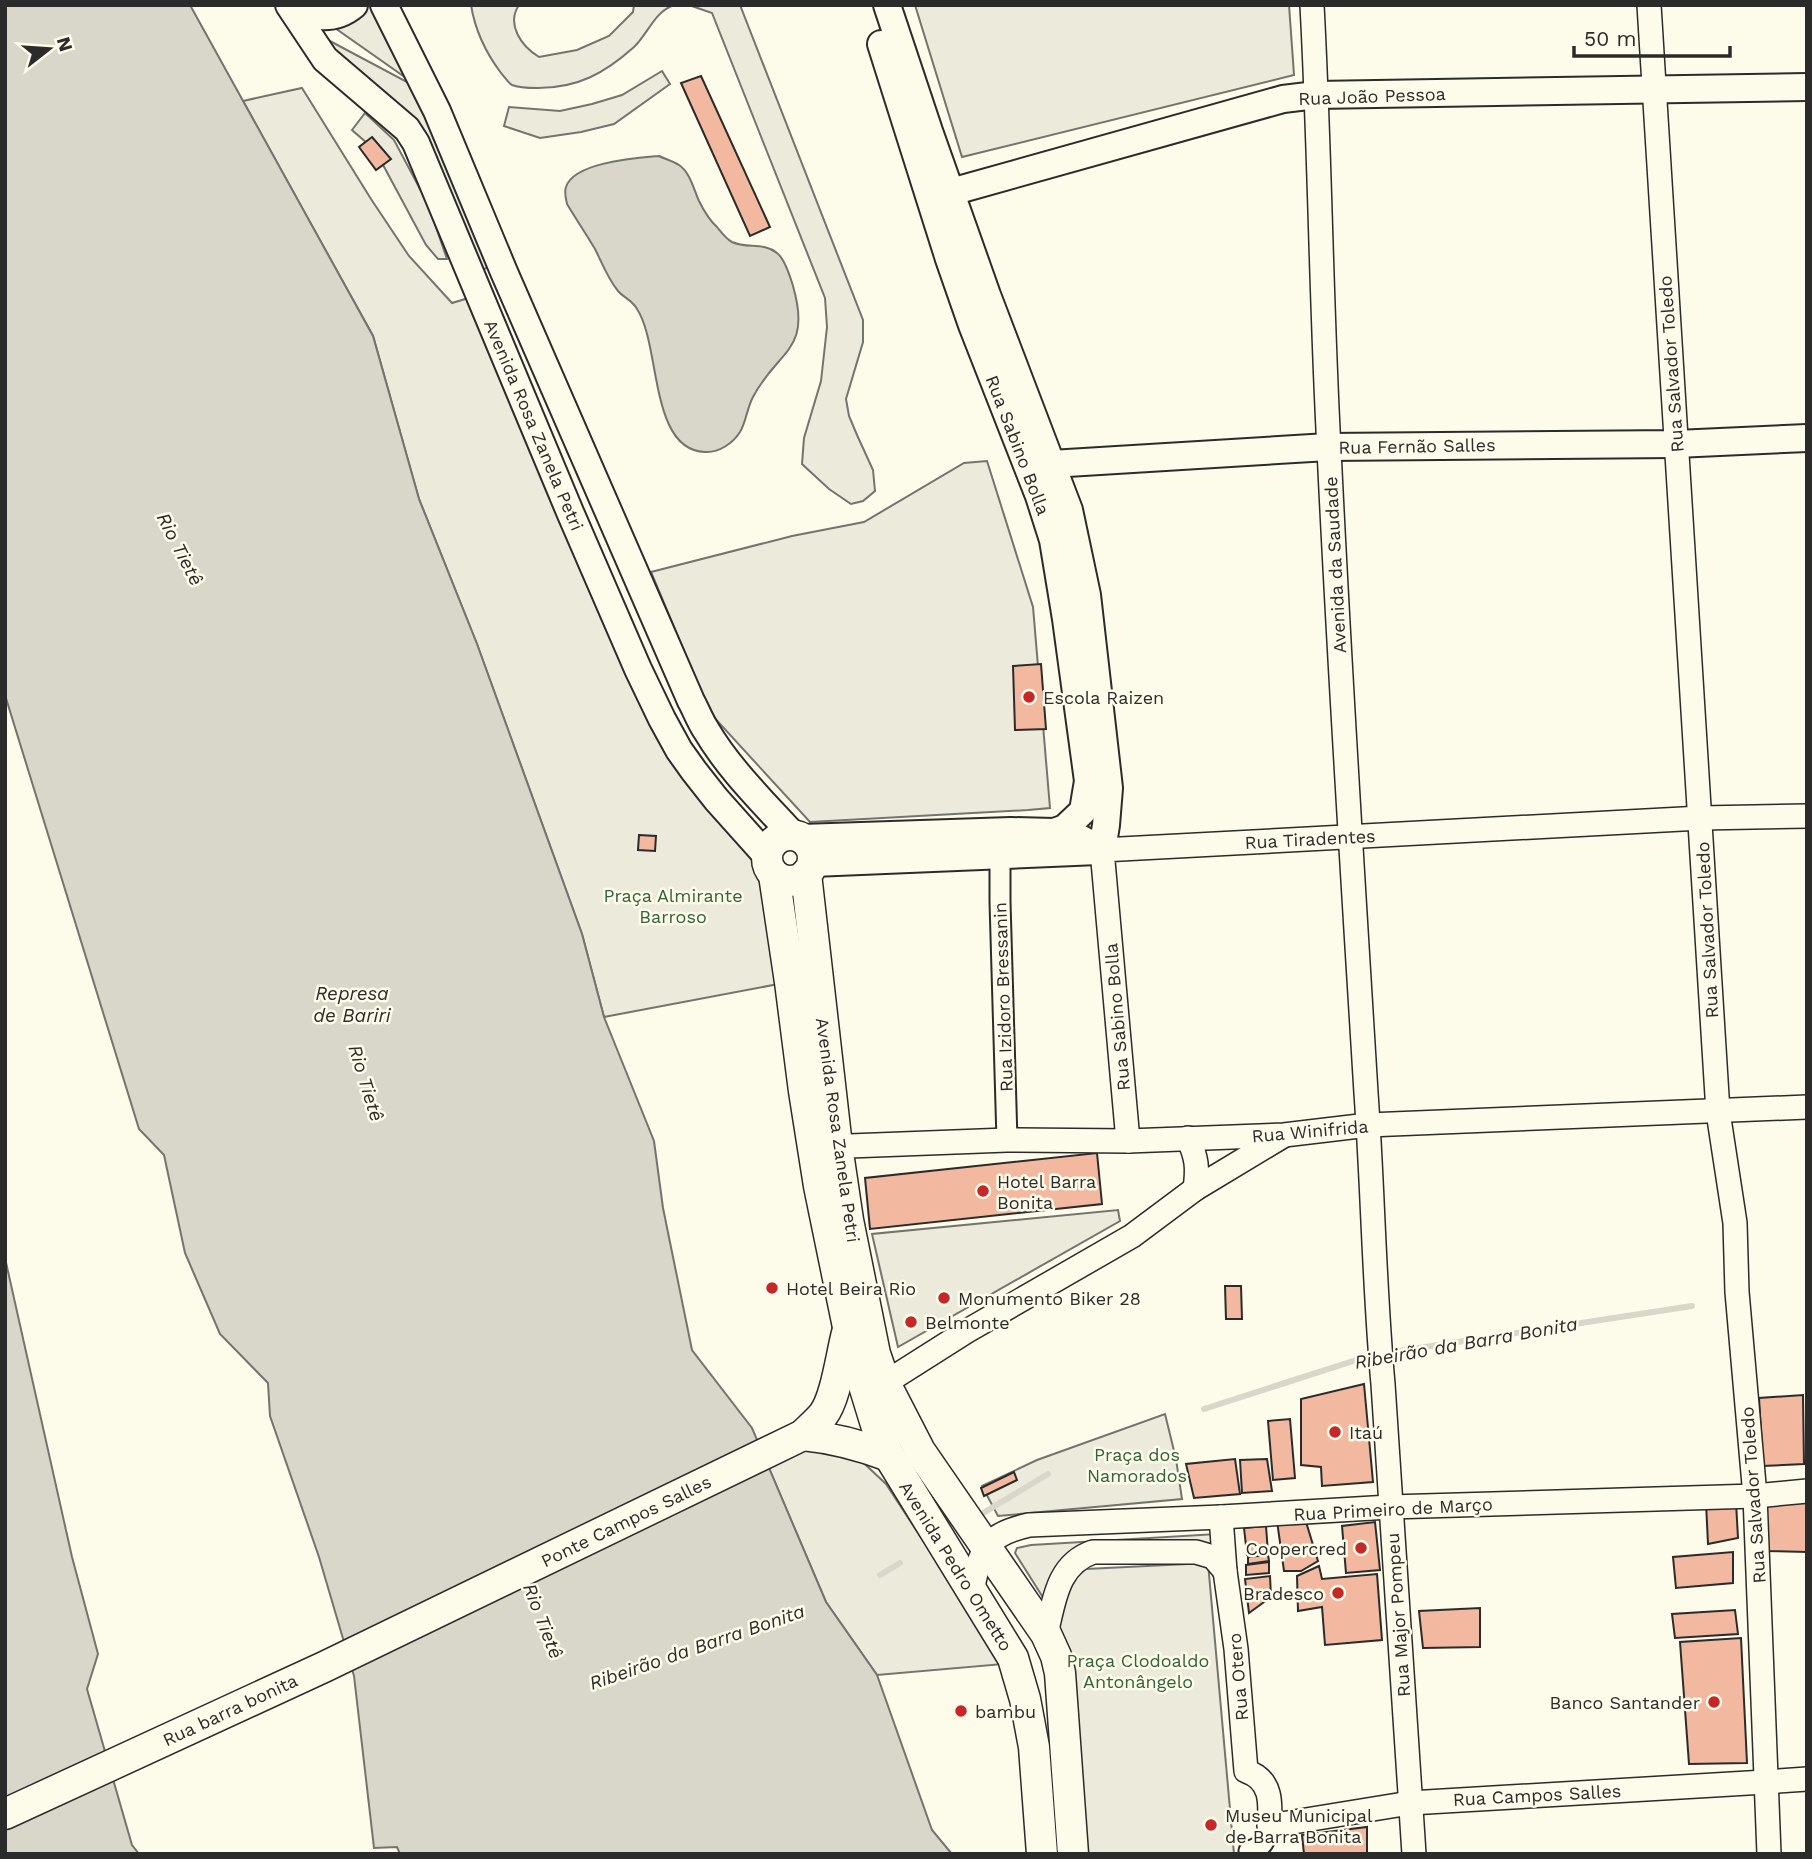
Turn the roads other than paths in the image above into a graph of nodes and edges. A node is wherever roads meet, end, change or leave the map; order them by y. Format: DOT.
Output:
graph roads {
  1 [pos="290,5"];
  2 [pos="355,5"];
  3 [pos="384,5"];
  4 [pos="869,5"];
  5 [pos="887,5"];
  6 [pos="1312,5"];
  7 [pos="1649,5"];
  8 [pos="1807,87"];
  9 [pos="1653,90"];
  10 [pos="1317,95"];
  11 [pos="950,192"];
  12 [pos="504,272"];
  13 [pos="475,284"];
  14 [pos="1807,438"];
  15 [pos="1676,444"];
  16 [pos="1328,447"];
  17 [pos="1040,467"];
  18 [pos="1807,817"];
  19 [pos="1700,818"];
  20 [pos="1054,832"];
  21 [pos="1350,837"];
  22 [pos="1102,850"];
  23 [pos="803,852"];
  24 [pos="1000,854"];
  25 [pos="771,865"];
  26 [pos="1807,1107"];
  27 [pos="1718,1112"];
  28 [pos="1368,1125"];
  29 [pos="1284,1135"];
  30 [pos="1188,1138"];
  31 [pos="1007,1140"];
  32 [pos="1128,1141"];
  33 [pos="825,1147"];
  34 [pos="1195,1189"];
  35 [pos="848,1327"];
  36 [pos="885,1383"];
  37 [pos="790,1442"];
  38 [pos="889,1456"];
  39 [pos="1807,1491"];
  40 [pos="1755,1496"];
  41 [pos="1390,1507"];
  42 [pos="1221,1517"];
  43 [pos="972,1528"];
  44 [pos="1225,1572"];
  45 [pos="972,1592"];
  46 [pos="1051,1645"];
  47 [pos="1013,1658"];
  48 [pos="324,1667"];
  49 [pos="1807,1779"];
  50 [pos="1765,1783"];
  51 [pos="1410,1803"];
  52 [pos="5,1814"];
  53 [pos="1269,1826"];
  54 [pos="1042,1854"];
  55 [pos="1073,1854"];
  56 [pos="1250,1854"];
  57 [pos="1414,1854"];
  58 [pos="1769,1854"];
  1 -- 2 [label="main road"];
  1 -- 13 [label="main road, Avenida Rosa Zanela Petri"];
  3 -- 12 [label="main road, Avenida Rosa Zanela Petri"];
  4 -- 17 [label="main road, Rua Sabino Bolla"];
  5 -- 11 [label="main road, Rua Sabino Bolla"];
  6 -- 10 [label="street, Avenida da Saudade"];
  7 -- 9 [label="street, Rua Salvador Toledo"];
  8 -- 9 [label="main road, Rua João Pessoa"];
  9 -- 10 [label="main road, Rua João Pessoa"];
  9 -- 15 [label="street, Rua Salvador Toledo"];
  10 -- 11 [label="main road, Rua João Pessoa"];
  10 -- 16 [label="street, Avenida da Saudade"];
  11 -- 17 [label="main road, Rua Sabino Bolla"];
  12 -- 13 [label="main road"];
  12 -- 23 [label="main road, Avenida Rosa Zanela Petri"];
  13 -- 25 [label="main road, Avenida Rosa Zanela Petri"];
  14 -- 15 [label="main road, Rua Fernão Salles"];
  15 -- 16 [label="main road, Rua Fernão Salles"];
  15 -- 19 [label="street, Rua Salvador Toledo"];
  16 -- 17 [label="main road, Rua Fernão Salles"];
  16 -- 21 [label="street, Avenida da Saudade"];
  17 -- 20 [label="main road, Rua Sabino Bolla"];
  17 -- 22 [label="main road, Rua Sabino Bolla"];
  18 -- 19 [label="street, Rua Tiradentes"];
  19 -- 21 [label="street, Rua Tiradentes"];
  19 -- 27 [label="street, Rua Salvador Toledo"];
  20 -- 22 [label="main road"];
  20 -- 23 [label="main road"];
  21 -- 22 [label="street, Rua Tiradentes"];
  21 -- 28 [label="street, Avenida da Saudade"];
  22 -- 24 [label="main road, Rua Tiradentes"];
  22 -- 32 [label="street, Rua Sabino Bolla"];
  23 -- 24 [label="main road, Rua Tiradentes"];
  23 -- 25 [label="main road"];
  23 -- 25 [label="main road"];
  23 -- 33 [label="main road, Avenida Rosa Zanela Petri"];
  24 -- 31 [label="street, Rua Izidoro Bressanin"];
  25 -- 33 [label="main road, Avenida Rosa Zanela Petri"];
  26 -- 27 [label="street, Rua Winifrida"];
  27 -- 28 [label="street, Rua Winifrida"];
  27 -- 40 [label="street, Rua Salvador Toledo"];
  28 -- 29 [label="street, Rua Winifrida"];
  28 -- 41 [label="street, Rua Major Pompeu"];
  29 -- 30 [label="street, Rua Winifrida"];
  29 -- 34 [label="street"];
  30 -- 32 [label="street, Rua Winifrida"];
  30 -- 34 [label="street"];
  31 -- 32 [label="street, Rua Winifrida"];
  31 -- 33 [label="street, Rua Winifrida"];
  33 -- 35 [label="main road, Avenida Rosa Zanela Petri"];
  33 -- 36 [label="main road, Avenida Rosa Zanela Petri"];
  34 -- 36 [label="street"];
  35 -- 37 [label="main road"];
  35 -- 38 [label="main road, Avenida Pedro Ometto"];
  36 -- 43 [label="main road, Avenida Pedro Ometto"];
  37 -- 38 [label="main road"];
  37 -- 48 [label="main road, Ponte Campos Salles"];
  38 -- 45 [label="main road, Avenida Pedro Ometto"];
  39 -- 40 [label="street, Rua Primeiro de Março"];
  40 -- 41 [label="street, Rua Primeiro de Março"];
  40 -- 50 [label="street, Rua Salvador Toledo"];
  41 -- 42 [label="street, Rua Primeiro de Março"];
  41 -- 51 [label="street, Rua Major Pompeu"];
  42 -- 43 [label="street, Rua Primeiro de Março"];
  42 -- 44 [label="street, Rua Otero"];
  43 -- 45 [label="street"];
  43 -- 46 [label="main road, Avenida Pedro Ometto"];
  44 -- 46 [label="street"];
  44 -- 53 [label="street, Rua Otero"];
  45 -- 47 [label="main road, Avenida Pedro Ometto"];
  46 -- 47 [label="main road"];
  46 -- 55 [label="main road, Avenida Pedro Ometto"];
  47 -- 54 [label="main road, Avenida Pedro Ometto"];
  48 -- 52 [label="main road, Rua barra bonita"];
  49 -- 50 [label="street, Rua Campos Salles"];
  50 -- 51 [label="street, Rua Campos Salles"];
  50 -- 58 [label="street, Rua Salvador Toledo"];
  51 -- 53 [label="street, Rua Campos Salles"];
  51 -- 57 [label="street, Rua Major Pompeu"];
  53 -- 56 [label="street"];
}
